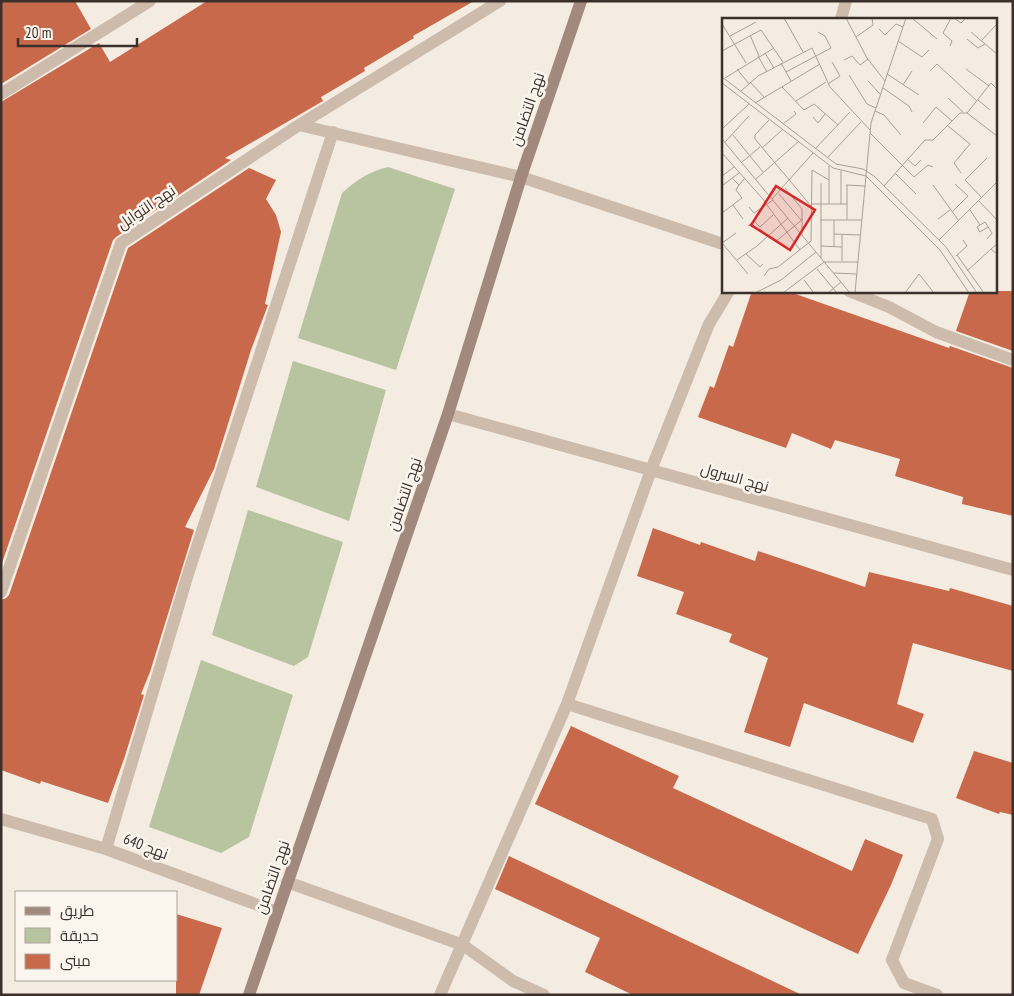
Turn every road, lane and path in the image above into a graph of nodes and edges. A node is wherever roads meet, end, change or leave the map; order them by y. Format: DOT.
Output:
graph roads {
  1 [pos="150,1"];
  2 [pos="500,1"];
  3 [pos="581,1"];
  4 [pos="846,1"];
  5 [pos="841,18"];
  6 [pos="1,94"];
  7 [pos="299,124"];
  8 [pos="332,132"];
  9 [pos="521,177"];
  10 [pos="722,244"];
  11 [pos="727,292"];
  12 [pos="852,292"];
  13 [pos="1013,360"];
  14 [pos="448,414"];
  15 [pos="651,470"];
  16 [pos="1013,570"];
  17 [pos="1,592"];
  18 [pos="567,704"];
  19 [pos="1,819"];
  20 [pos="106,849"];
  21 [pos="287,882"];
  22 [pos="276,912"];
  23 [pos="462,945"];
  24 [pos="249,995"];
  25 [pos="440,995"];
  26 [pos="544,995"];
  27 [pos="937,995"];
  1 -- 6 [label="street"];
  2 -- 7 [label="street, نهج التوابل"];
  3 -- 9 [label="street, نهج التضامن"];
  4 -- 5 [label="street"];
  7 -- 8 [label="street"];
  7 -- 17 [label="street, نهج التوابل"];
  8 -- 9 [label="street"];
  8 -- 20 [label="street"];
  9 -- 10 [label="street"];
  9 -- 14 [label="street, نهج التضامن"];
  11 -- 15 [label="street"];
  12 -- 13 [label="street"];
  14 -- 15 [label="street, نهج السرول"];
  14 -- 21 [label="street, نهج التضامن"];
  15 -- 16 [label="street, نهج السرول"];
  15 -- 18 [label="street"];
  18 -- 23 [label="street"];
  18 -- 27 [label="street"];
  19 -- 20 [label="street, نهج 640"];
  20 -- 22 [label="street, نهج 640"];
  21 -- 22 [label="street, نهج التضامن"];
  21 -- 23 [label="street"];
  22 -- 24 [label="street, نهج التضامن"];
  23 -- 25 [label="street"];
  23 -- 26 [label="street"];
}
